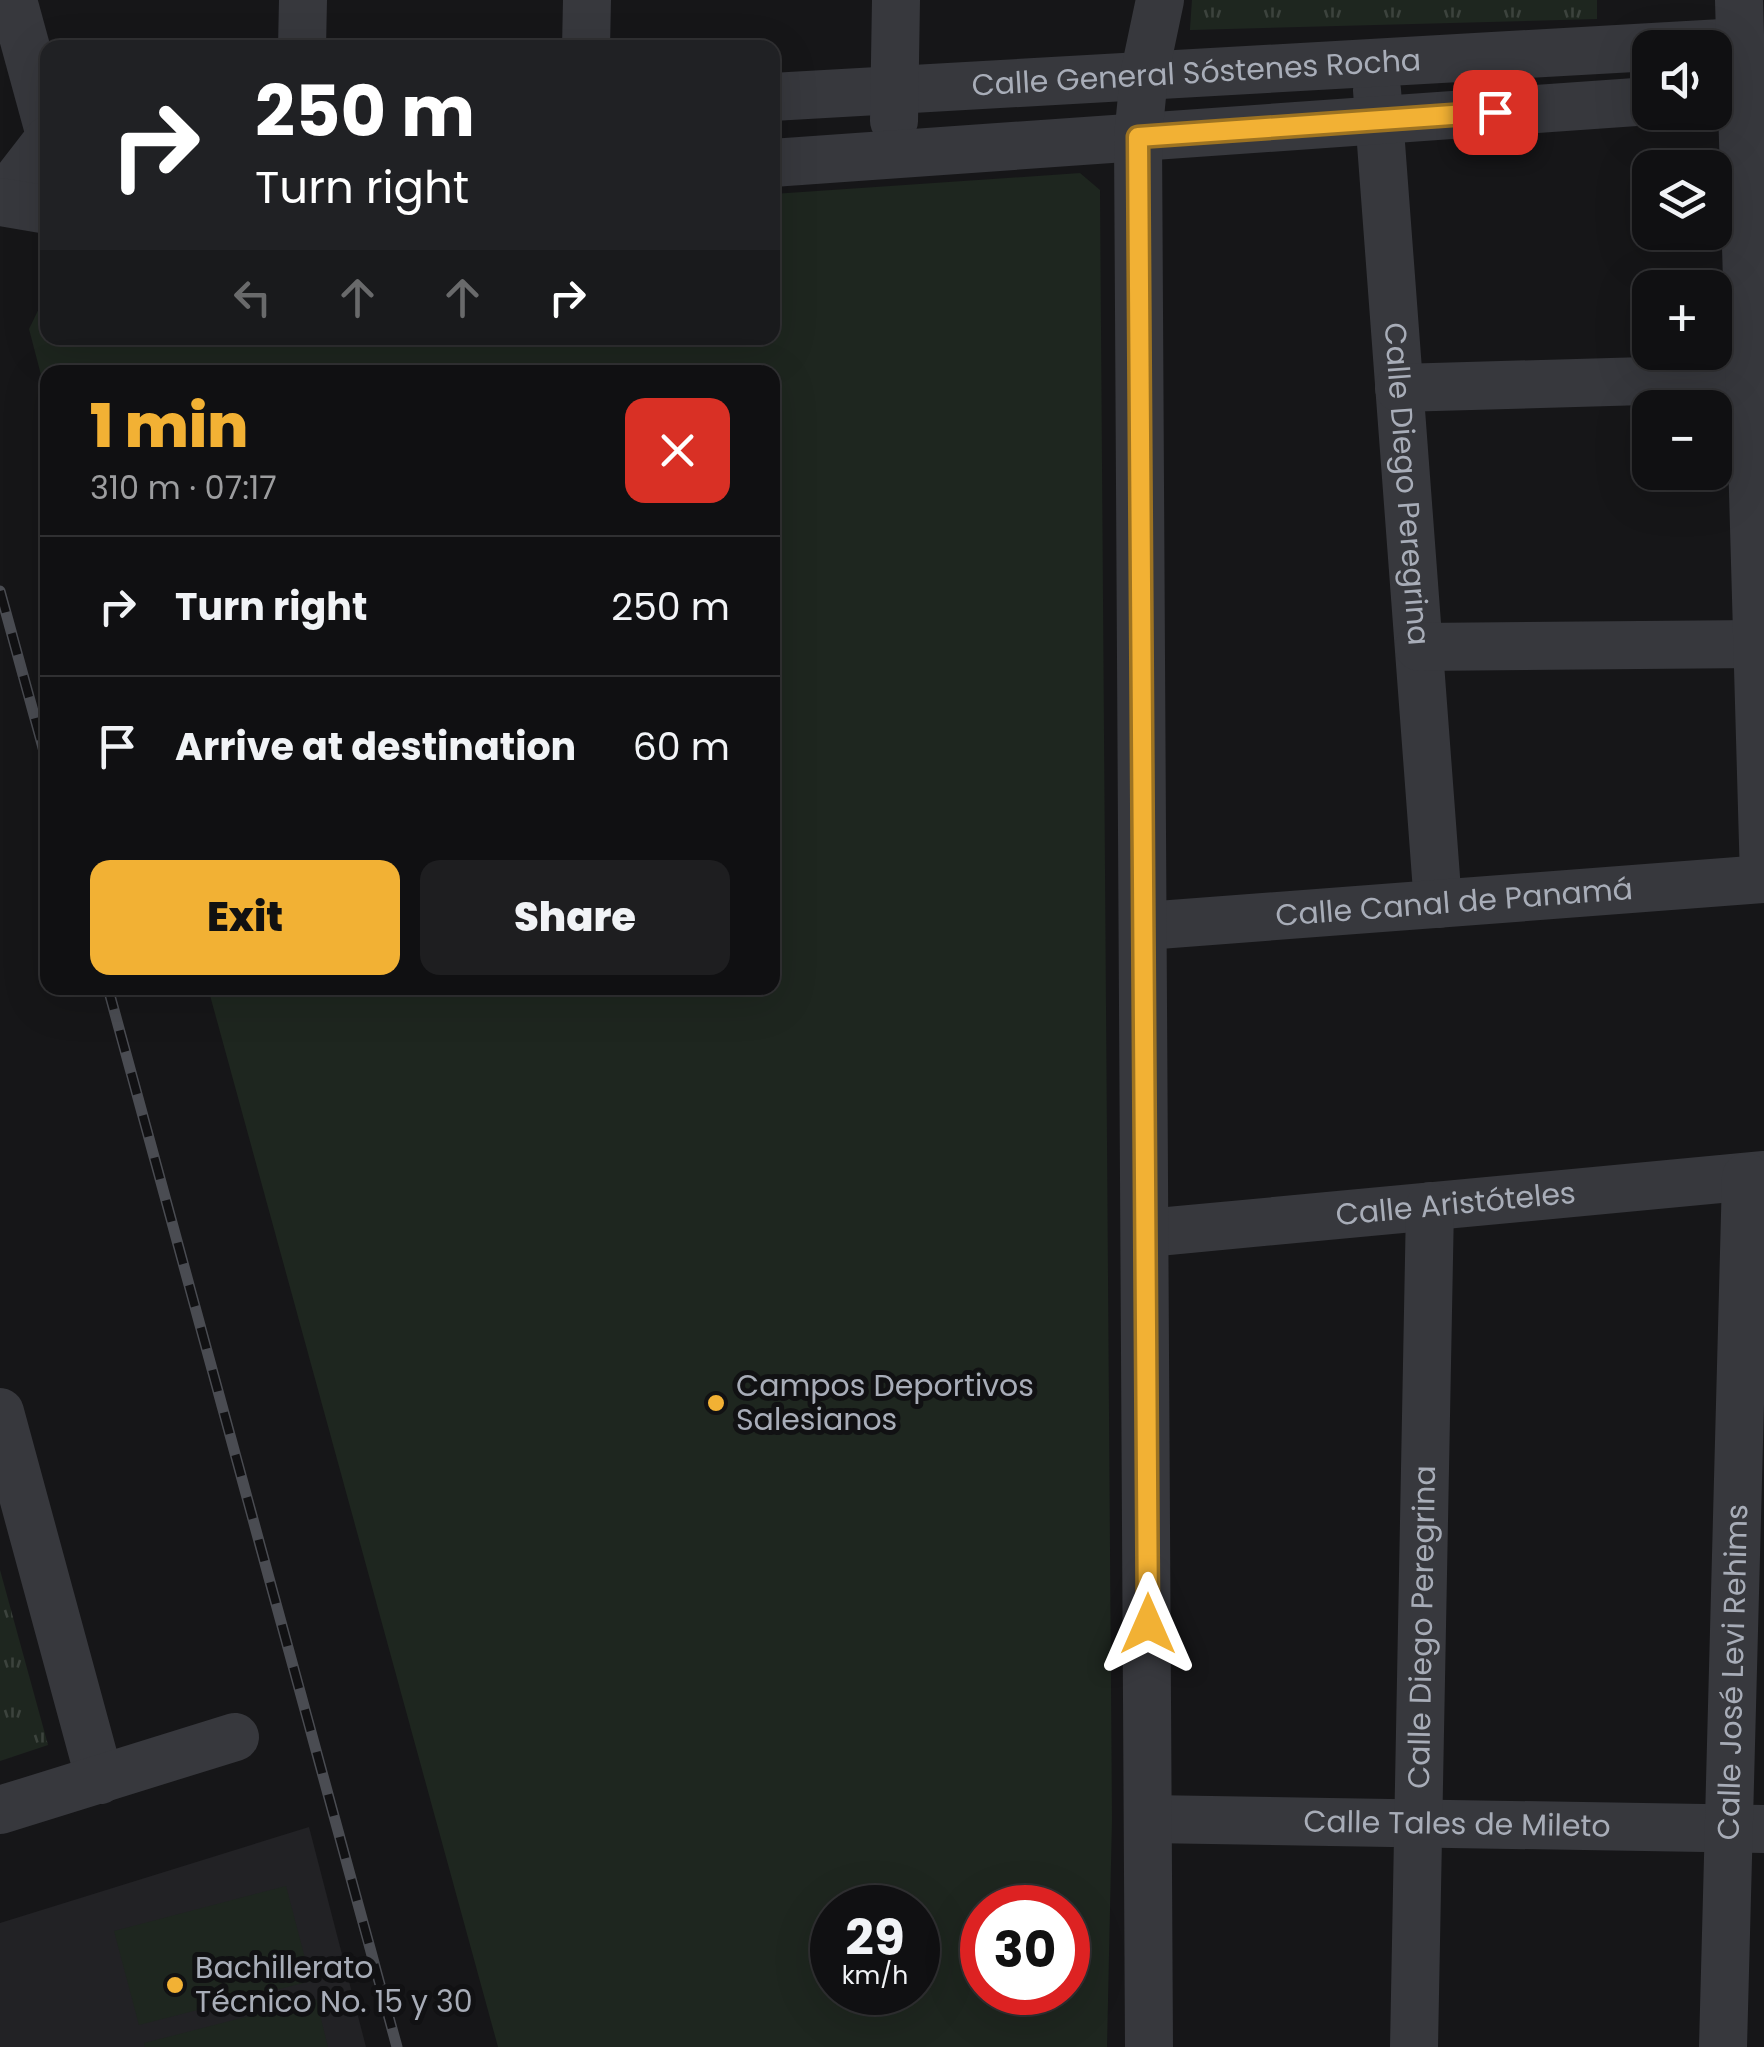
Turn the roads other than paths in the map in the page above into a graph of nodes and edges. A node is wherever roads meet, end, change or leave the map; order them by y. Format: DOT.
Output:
graph roads {
  1 [pos="12,0"];
  2 [pos="303,0"];
  3 [pos="587,0"];
  4 [pos="896,0"];
  5 [pos="1160,0"];
  6 [pos="1739,21"];
  7 [pos="302,40"];
  8 [pos="586,40"];
  9 [pos="1374,63"];
  10 [pos="1144,76"];
  11 [pos="895,90"];
  12 [pos="1740,95"];
  13 [pos="780,96"];
  14 [pos="40,100"];
  15 [pos="1632,102"];
  16 [pos="1379,120"];
  17 [pos="1138,137"];
  18 [pos="40,150"];
  19 [pos="892,155"];
  20 [pos="780,162"];
  21 [pos="0,202"];
  22 [pos="40,209"];
  23 [pos="1750,378"];
  24 [pos="1399,388"];
  25 [pos="1757,644"];
  26 [pos="1419,648"];
  27 [pos="1764,879"];
  28 [pos="1438,904"];
  29 [pos="1146,926"];
  30 [pos="1755,1176"];
  31 [pos="1430,1206"];
  32 [pos="1147,1233"];
  33 [pos="0,1412"];
  34 [pos="235,1738"];
  35 [pos="100,1780"];
  36 [pos="0,1810"];
  37 [pos="1150,1819"];
  38 [pos="1418,1824"];
  39 [pos="1746,1829"];
  40 [pos="1149,2047"];
  41 [pos="1414,2047"];
  42 [pos="1723,2047"];
  1 -- 14 [label="street"];
  2 -- 7 [label="street"];
  3 -- 8 [label="street"];
  4 -- 11 [label="street"];
  5 -- 10 [label="street"];
  6 -- 9 [label="street, Calle General Sóstenes Rocha"];
  6 -- 12 [label="street"];
  9 -- 10 [label="street, Calle General Sóstenes Rocha"];
  9 -- 16 [label="street, Calle Diego Peregrina"];
  10 -- 11 [label="street, Calle General Sóstenes Rocha"];
  10 -- 17 [label="street"];
  11 -- 13 [label="street, Calle General Sóstenes Rocha"];
  11 -- 19 [label="street"];
  12 -- 23 [label="street"];
  15 -- 16 [label="street, Calle General Sóstenes Rocha"];
  16 -- 17 [label="street, Calle General Sóstenes Rocha"];
  16 -- 24 [label="street, Calle Diego Peregrina"];
  17 -- 19 [label="street, Calle General Sóstenes Rocha"];
  17 -- 29 [label="street"];
  18 -- 21 [label="street"];
  19 -- 20 [label="street, Calle General Sóstenes Rocha"];
  21 -- 22 [label="street"];
  23 -- 24 [label="street"];
  23 -- 25 [label="street"];
  24 -- 26 [label="street, Calle Diego Peregrina"];
  25 -- 26 [label="street"];
  25 -- 27 [label="street"];
  26 -- 28 [label="street, Calle Diego Peregrina"];
  27 -- 28 [label="street, Calle Canal de Panamá"];
  28 -- 29 [label="street, Calle Canal de Panamá"];
  29 -- 32 [label="street"];
  30 -- 31 [label="street, Calle Aristóteles"];
  30 -- 39 [label="street, Calle José Levi Rehims"];
  31 -- 32 [label="street, Calle Aristóteles"];
  31 -- 38 [label="street, Calle Diego Peregrina"];
  32 -- 37 [label="street"];
  33 -- 35 [label="street"];
  34 -- 35 [label="street"];
  35 -- 36 [label="street"];
  37 -- 38 [label="street, Calle Tales de Mileto"];
  37 -- 40 [label="street"];
  38 -- 39 [label="street, Calle Tales de Mileto"];
  38 -- 41 [label="street, Calle Diego Peregrina"];
  39 -- 42 [label="street, Calle José Levi Rehims"];
}
